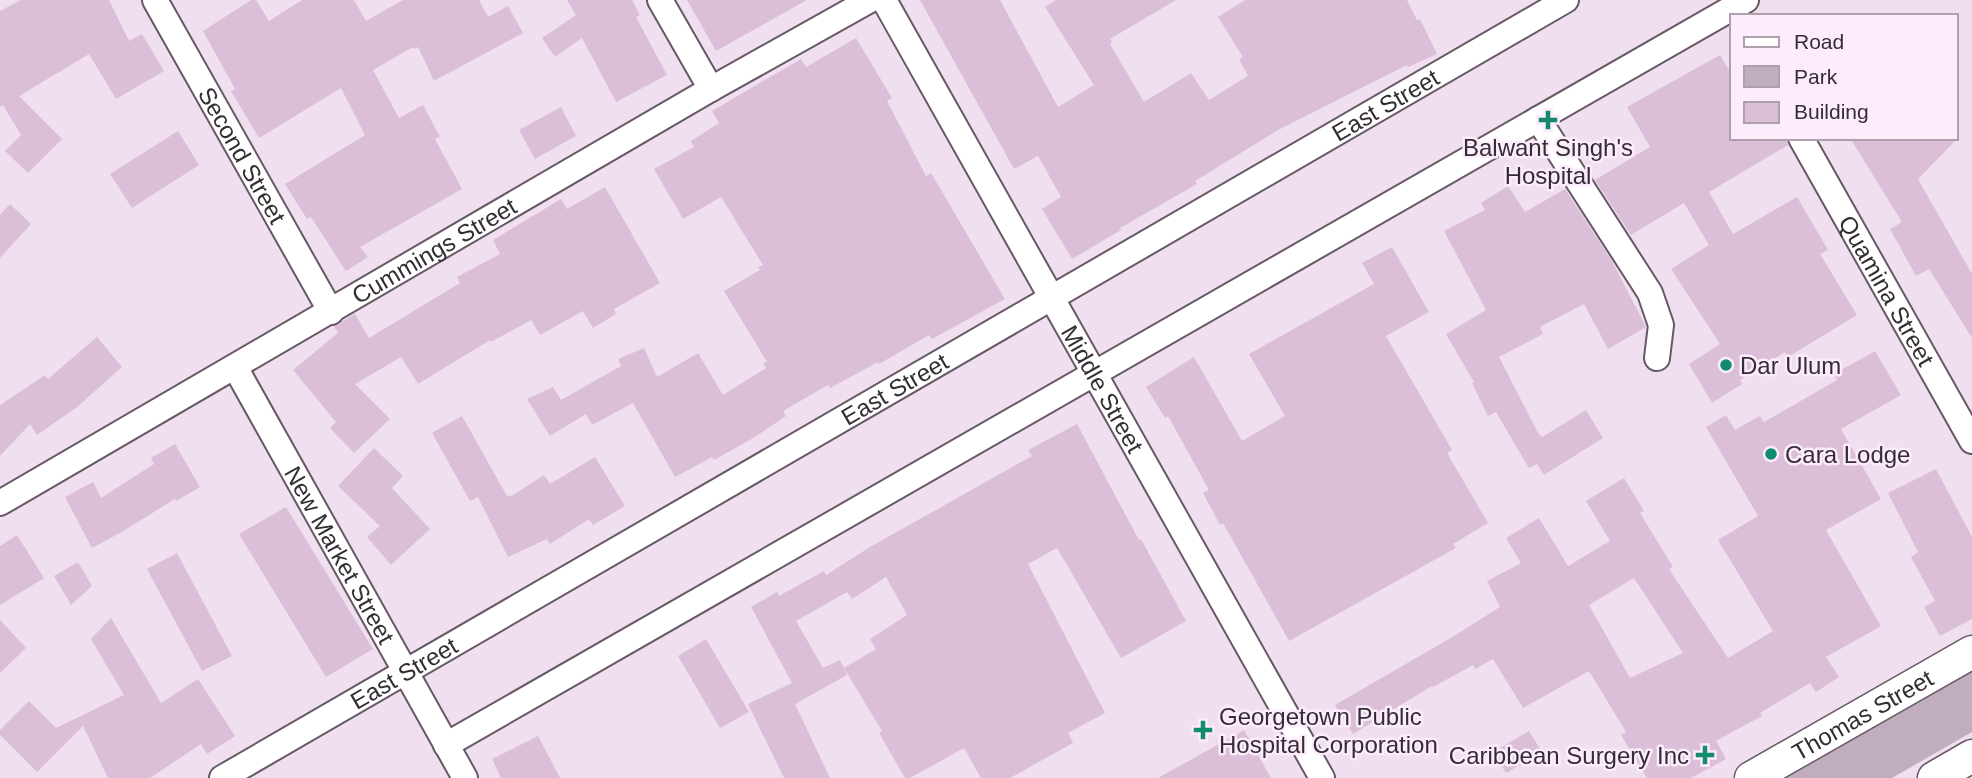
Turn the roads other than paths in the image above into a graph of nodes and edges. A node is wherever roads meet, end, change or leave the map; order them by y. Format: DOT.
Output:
graph roads {
  1 [pos="155,0"];
  2 [pos="660,0"];
  3 [pos="870,0"];
  4 [pos="884,0"];
  5 [pos="1566,0"];
  6 [pos="1733,7"];
  7 [pos="711,89"];
  8 [pos="1538,119"];
  9 [pos="1802,140"];
  10 [pos="1052,298"];
  11 [pos="331,312"];
  12 [pos="1657,358"];
  13 [pos="235,367"];
  14 [pos="1094,373"];
  15 [pos="1972,441"];
  16 [pos="0,503"];
  17 [pos="1972,652"];
  18 [pos="407,671"];
  19 [pos="446,745"];
  20 [pos="1972,757"];
  21 [pos="222,778"];
  22 [pos="465,778"];
  23 [pos="1322,778"];
  24 [pos="1751,778"];
  25 [pos="1934,778"];
  1 -- 11 [label="street, Second Street"];
  2 -- 7 [label="street"];
  3 -- 7 [label="street, Cummings Street"];
  4 -- 10 [label="street, Middle Street"];
  5 -- 10 [label="street, East Street"];
  6 -- 8 [label="street"];
  7 -- 11 [label="street, Cummings Street"];
  8 -- 12 [label="street"];
  8 -- 14 [label="street"];
  9 -- 15 [label="street, Quamina Street"];
  10 -- 14 [label="street, Middle Street"];
  10 -- 18 [label="street, East Street"];
  11 -- 13 [label="street, Cummings Street"];
  13 -- 16 [label="street, Cummings Street"];
  13 -- 18 [label="street, New Market Street"];
  14 -- 19 [label="street"];
  14 -- 23 [label="street, Middle Street"];
  17 -- 24 [label="street, Thomas Street"];
  18 -- 19 [label="street, New Market Street"];
  18 -- 21 [label="street, East Street"];
  19 -- 22 [label="street, New Market Street"];
  20 -- 25 [label="street"];
}
